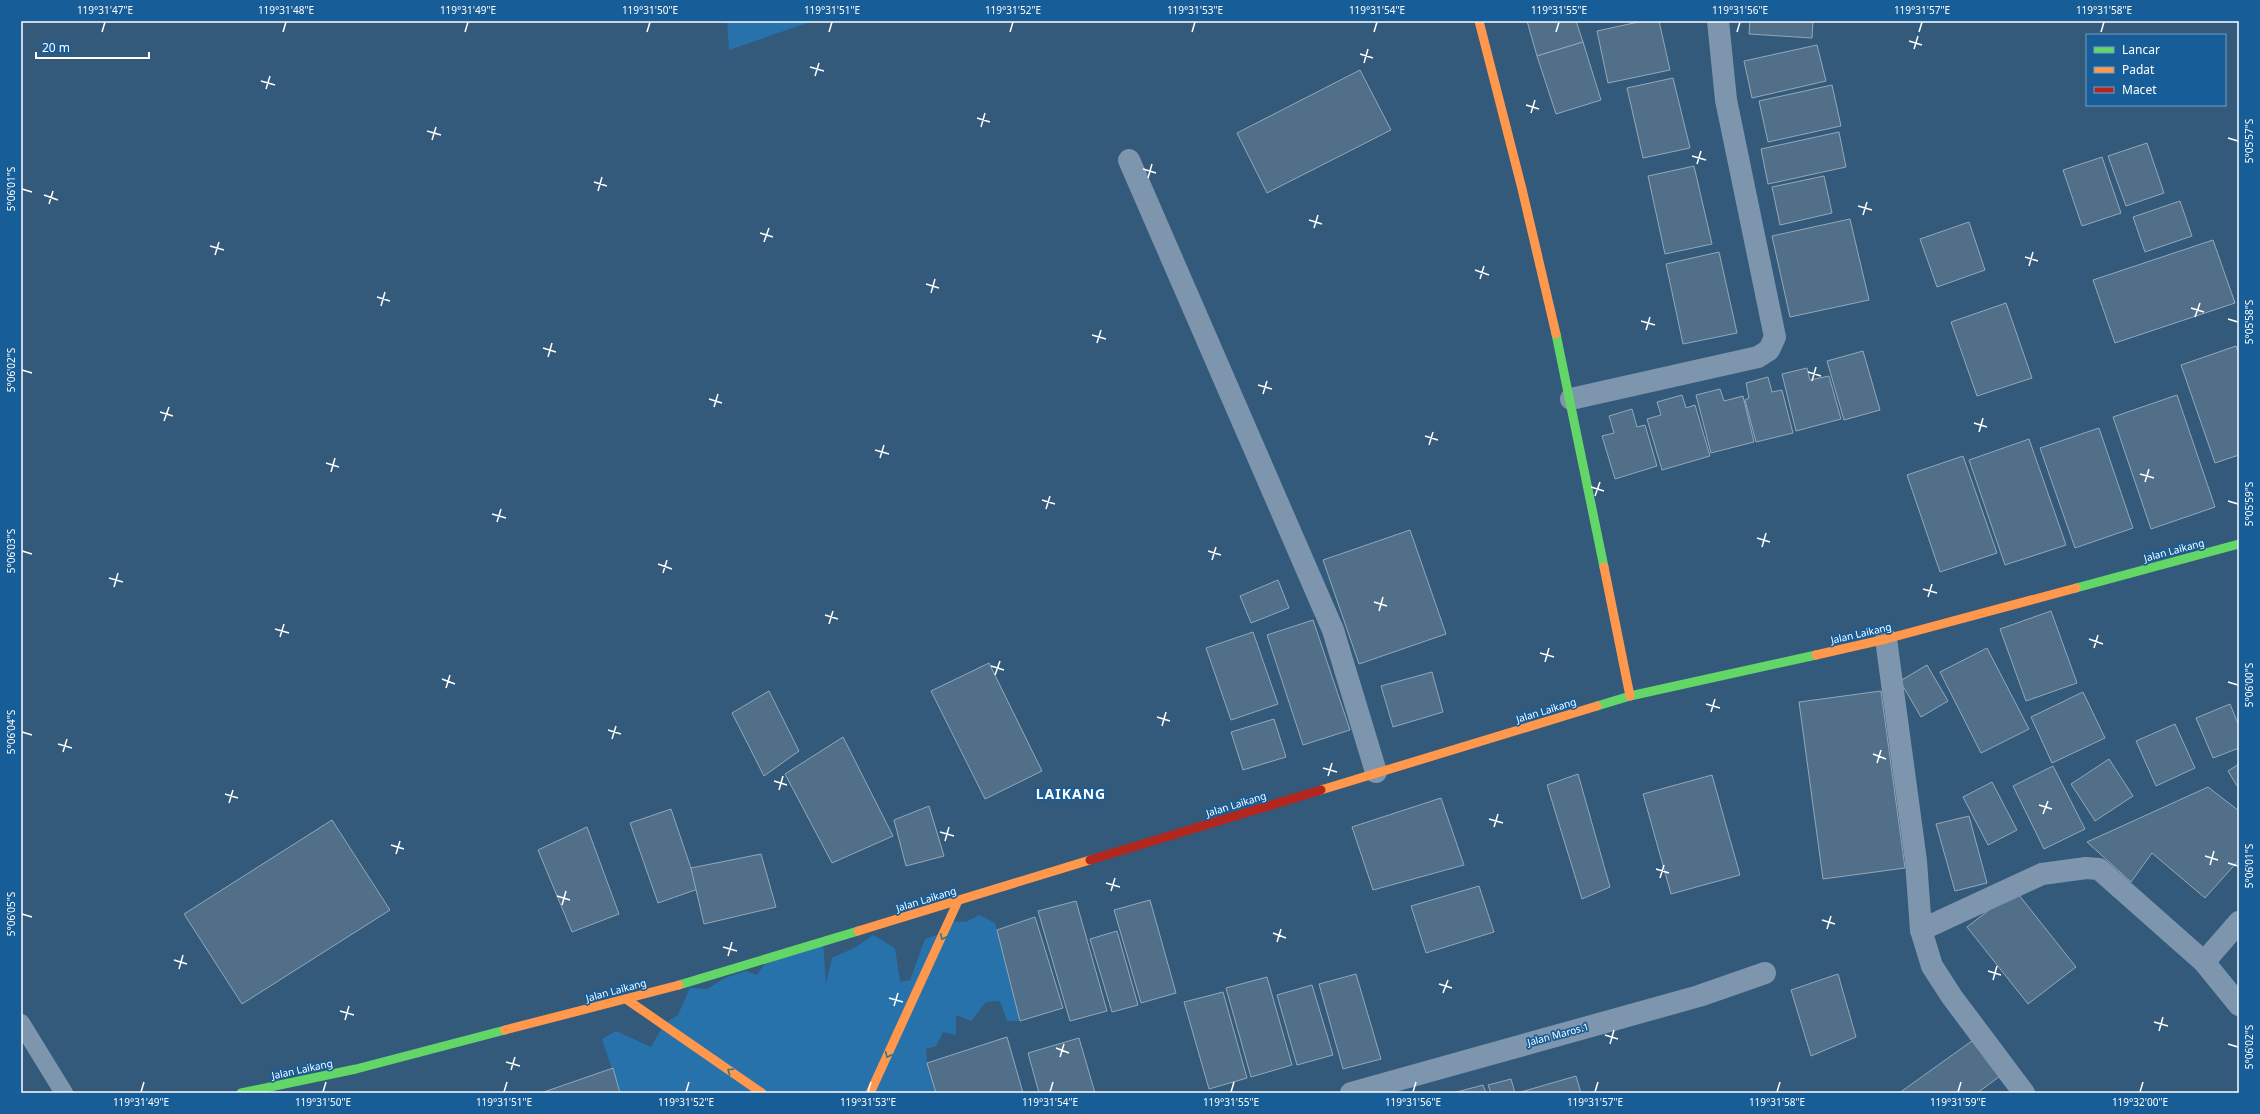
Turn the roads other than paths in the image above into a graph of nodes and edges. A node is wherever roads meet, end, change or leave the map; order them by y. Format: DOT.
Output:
graph roads {
  1 [pos="1479,21"];
  2 [pos="1718,21"];
  3 [pos="1129,160"];
  4 [pos="1570,399"];
  5 [pos="2239,544"];
  6 [pos="1886,639"];
  7 [pos="1630,696"];
  8 [pos="1376,772"];
  9 [pos="958,901"];
  10 [pos="2239,922"];
  11 [pos="1921,930"];
  12 [pos="2204,962"];
  13 [pos="1765,973"];
  14 [pos="626,999"];
  15 [pos="2239,1005"];
  16 [pos="21,1024"];
  17 [pos="64,1093"];
  18 [pos="241,1093"];
  19 [pos="762,1093"];
  20 [pos="870,1093"];
  21 [pos="1351,1093"];
  22 [pos="2024,1093"];
  1 -- 4 [label="main road"];
  2 -- 4 [label="street"];
  3 -- 8 [label="street"];
  4 -- 7 [label="main road"];
  5 -- 6 [label="main road, Jalan Laikang"];
  6 -- 7 [label="main road, Jalan Laikang"];
  6 -- 11 [label="street"];
  7 -- 8 [label="main road, Jalan Laikang"];
  8 -- 9 [label="main road, Jalan Laikang"];
  9 -- 14 [label="main road, Jalan Laikang"];
  9 -- 20 [label="main road, one-way"];
  10 -- 12 [label="street"];
  11 -- 12 [label="street"];
  11 -- 22 [label="street"];
  12 -- 15 [label="street"];
  13 -- 21 [label="street, Jalan Maros.1"];
  14 -- 18 [label="main road, Jalan Laikang"];
  19 -- 14 [label="main road, one-way"];
  16 -- 17 [label="lane"];
}
